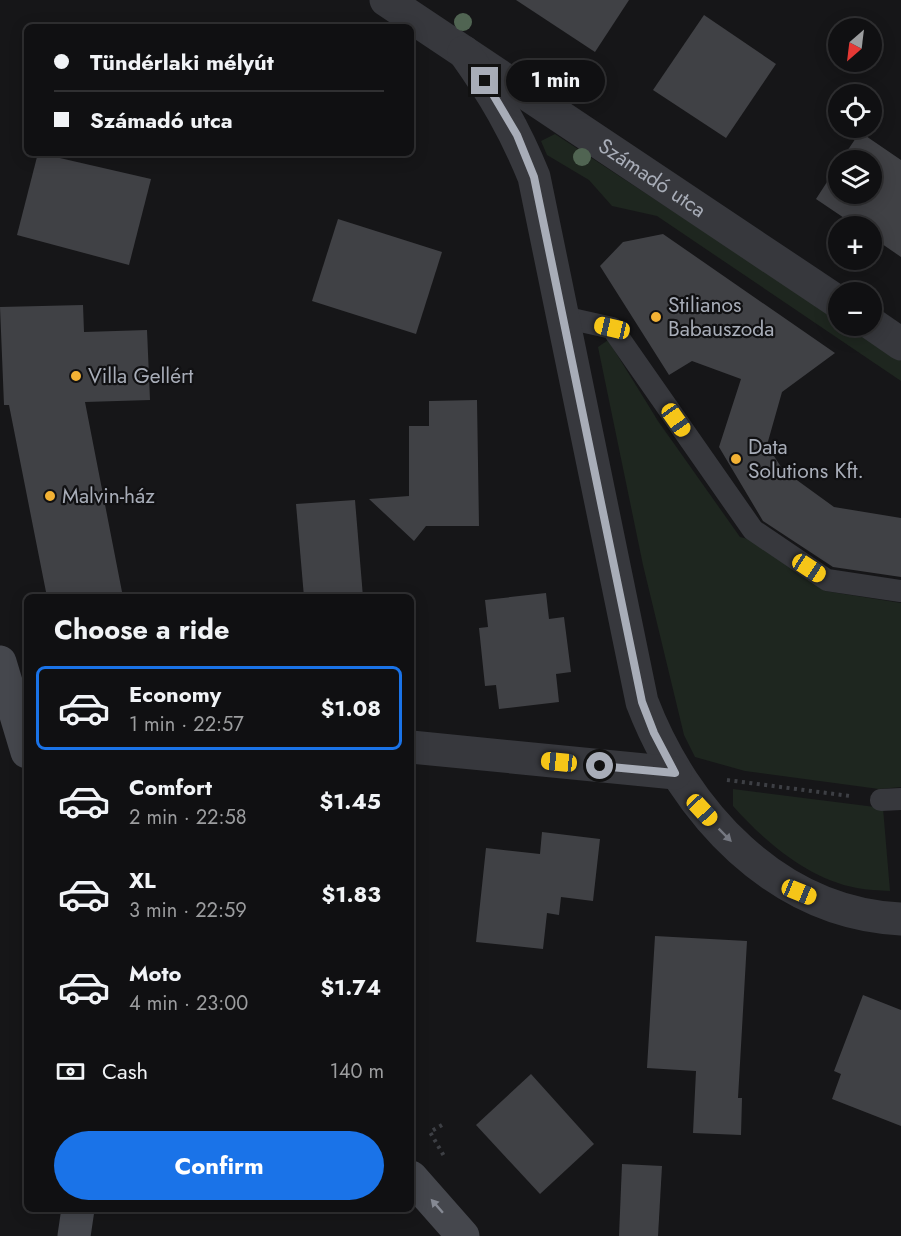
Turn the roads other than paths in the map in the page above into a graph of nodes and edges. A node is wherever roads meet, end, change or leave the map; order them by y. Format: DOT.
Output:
graph roads {
  1 [pos="386,0"];
  2 [pos="464,52"];
  3 [pos="828,295"];
  4 [pos="563,317"];
  5 [pos="882,331"];
  6 [pos="901,344"];
  7 [pos="901,591"];
  8 [pos="0,652"];
  9 [pos="0,662"];
  10 [pos="24,688"];
  11 [pos="24,742"];
  12 [pos="414,747"];
  13 [pos="675,773"];
  14 [pos="901,919"];
  15 [pos="414,1180"];
  16 [pos="78,1212"];
  17 [pos="74,1236"];
  18 [pos="462,1236"];
  1 -- 2 [label="street, Számadó utca"];
  2 -- 3 [label="street, Számadó utca"];
  2 -- 4 [label="street, Számadó utca"];
  4 -- 7 [label="lane"];
  4 -- 13 [label="street, Számadó utca"];
  5 -- 6 [label="street"];
  8 -- 10 [label="street"];
  9 -- 11 [label="street"];
  12 -- 13 [label="street"];
  13 -- 14 [label="street, Számadó utca, one-way"];
  18 -- 15 [label="street, one-way"];
  16 -- 17 [label="street"];
}
